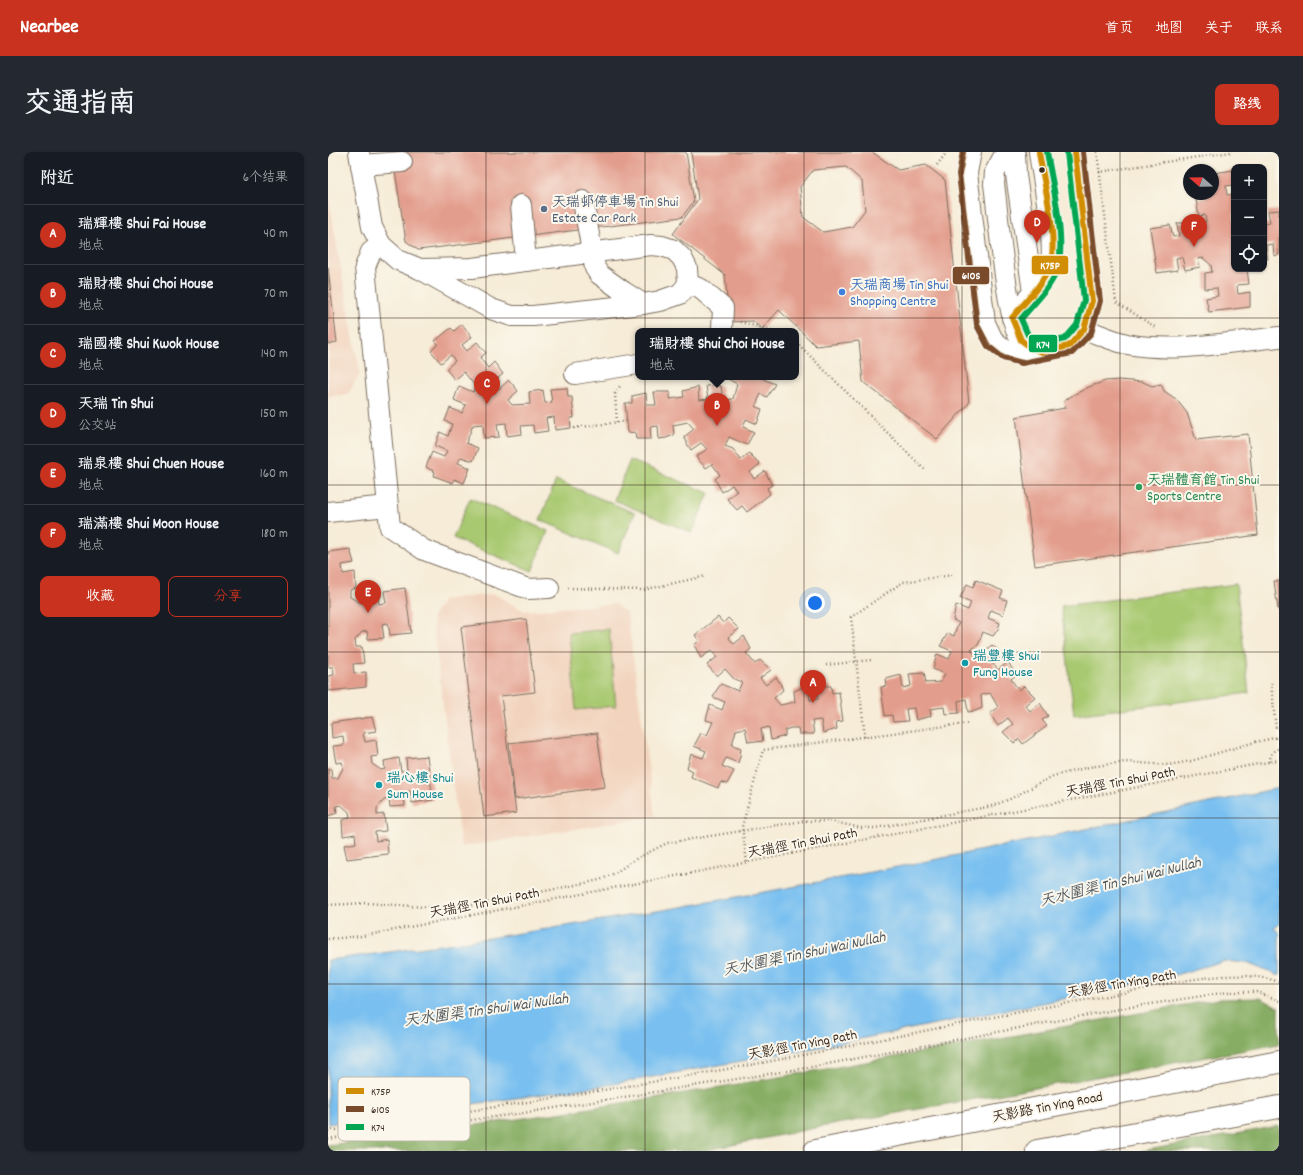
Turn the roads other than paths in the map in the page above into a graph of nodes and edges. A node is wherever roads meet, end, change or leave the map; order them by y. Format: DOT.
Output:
graph roads {
  1 [pos="971,152"];
  2 [pos="1006,152"];
  3 [pos="1015,152"];
  4 [pos="1038,152"];
  5 [pos="1075,152"];
  6 [pos="360,159"];
  7 [pos="402,162"];
  8 [pos="583,201"];
  9 [pos="521,205"];
  10 [pos="381,245"];
  11 [pos="592,254"];
  12 [pos="526,261"];
  13 [pos="420,269"];
  14 [pos="688,284"];
  15 [pos="1033,292"];
  16 [pos="643,304"];
  17 [pos="1012,318"];
  18 [pos="722,324"];
  19 [pos="1084,329"];
  20 [pos="1279,337"];
  21 [pos="1042,352"];
  22 [pos="635,364"];
  23 [pos="575,374"];
  24 [pos="388,506"];
  25 [pos="328,512"];
  26 [pos="550,588"];
  27 [pos="1279,1062"];
  28 [pos="1279,1107"];
  29 [pos="815,1151"];
  30 [pos="1037,1151"];
  1 -- 21 [label="lane"];
  2 -- 17 [label="lane"];
  3 -- 15 [label="lane"];
  4 -- 15 [label="lane"];
  5 -- 19 [label="lane"];
  6 -- 7 [label="lane"];
  6 -- 10 [label="lane"];
  8 -- 11 [label="lane"];
  9 -- 12 [label="lane"];
  10 -- 13 [label="lane"];
  10 -- 24 [label="lane"];
  11 -- 12 [label="lane"];
  11 -- 14 [label="lane"];
  11 -- 16 [label="lane"];
  12 -- 13 [label="lane"];
  13 -- 16 [label="lane"];
  14 -- 16 [label="lane"];
  14 -- 18 [label="lane"];
  15 -- 17 [label="lane"];
  17 -- 21 [label="lane"];
  19 -- 20 [label="lane"];
  19 -- 21 [label="lane"];
  22 -- 23 [label="lane"];
  24 -- 25 [label="lane"];
  24 -- 26 [label="lane"];
  27 -- 29 [label="main road, 天影路 Tin Ying Road"];
  28 -- 30 [label="main road"];
}
